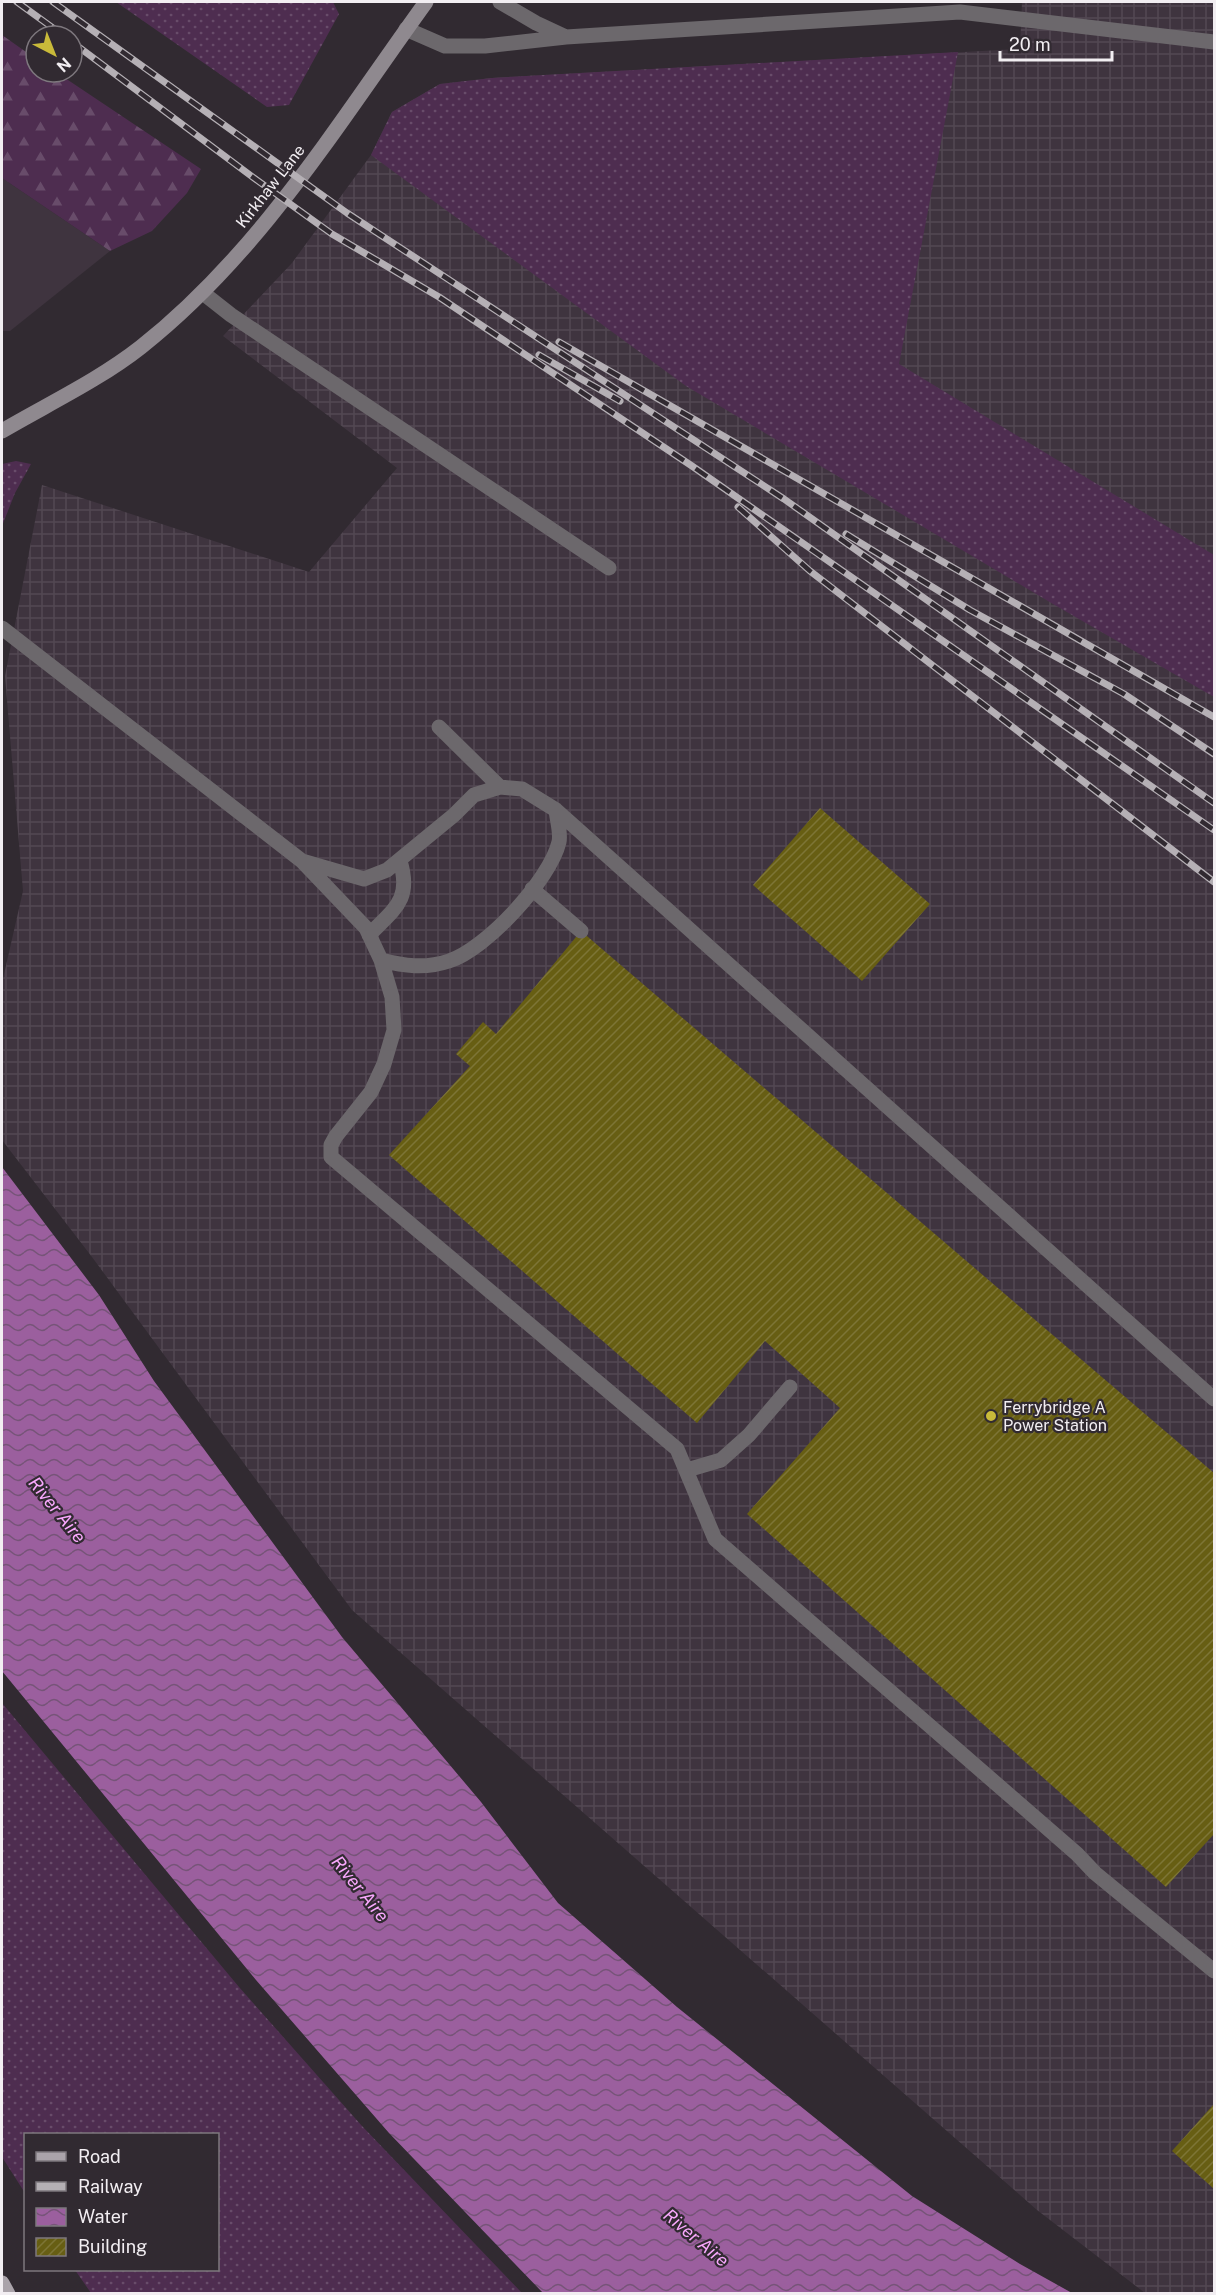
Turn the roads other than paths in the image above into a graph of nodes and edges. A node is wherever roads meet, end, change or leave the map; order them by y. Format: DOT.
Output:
graph roads {
  1 [pos="426,2"];
  2 [pos="500,2"];
  3 [pos="962,7"];
  4 [pos="406,29"];
  5 [pos="566,36"];
  6 [pos="1215,42"];
  7 [pos="203,293"];
  8 [pos="2,431"];
  9 [pos="609,568"];
  10 [pos="2,628"];
  11 [pos="439,727"];
  12 [pos="500,787"];
  13 [pos="556,810"];
  14 [pos="303,861"];
  15 [pos="400,861"];
  16 [pos="532,889"];
  17 [pos="581,931"];
  18 [pos="369,934"];
  19 [pos="381,960"];
  20 [pos="790,1387"];
  21 [pos="1215,1399"];
  22 [pos="687,1470"];
  23 [pos="1215,1971"];
  24 [pos="2,2283"];
  25 [pos="8,2294"];
  1 -- 4 [label="main road, Kirkhaw Lane"];
  2 -- 5 [label="street"];
  3 -- 5 [label="street"];
  3 -- 6 [label="street"];
  4 -- 5 [label="street"];
  4 -- 7 [label="main road, Kirkhaw Lane"];
  7 -- 8 [label="main road, Kirkhaw Lane"];
  7 -- 9 [label="street"];
  10 -- 14 [label="street"];
  11 -- 12 [label="street"];
  12 -- 13 [label="street"];
  12 -- 15 [label="street"];
  13 -- 16 [label="street"];
  13 -- 21 [label="street"];
  14 -- 15 [label="street"];
  14 -- 18 [label="street"];
  15 -- 18 [label="street"];
  16 -- 17 [label="street"];
  16 -- 19 [label="street"];
  18 -- 19 [label="street"];
  19 -- 22 [label="street"];
  20 -- 22 [label="street"];
  22 -- 23 [label="street"];
  24 -- 25 [label="main road"];
}
